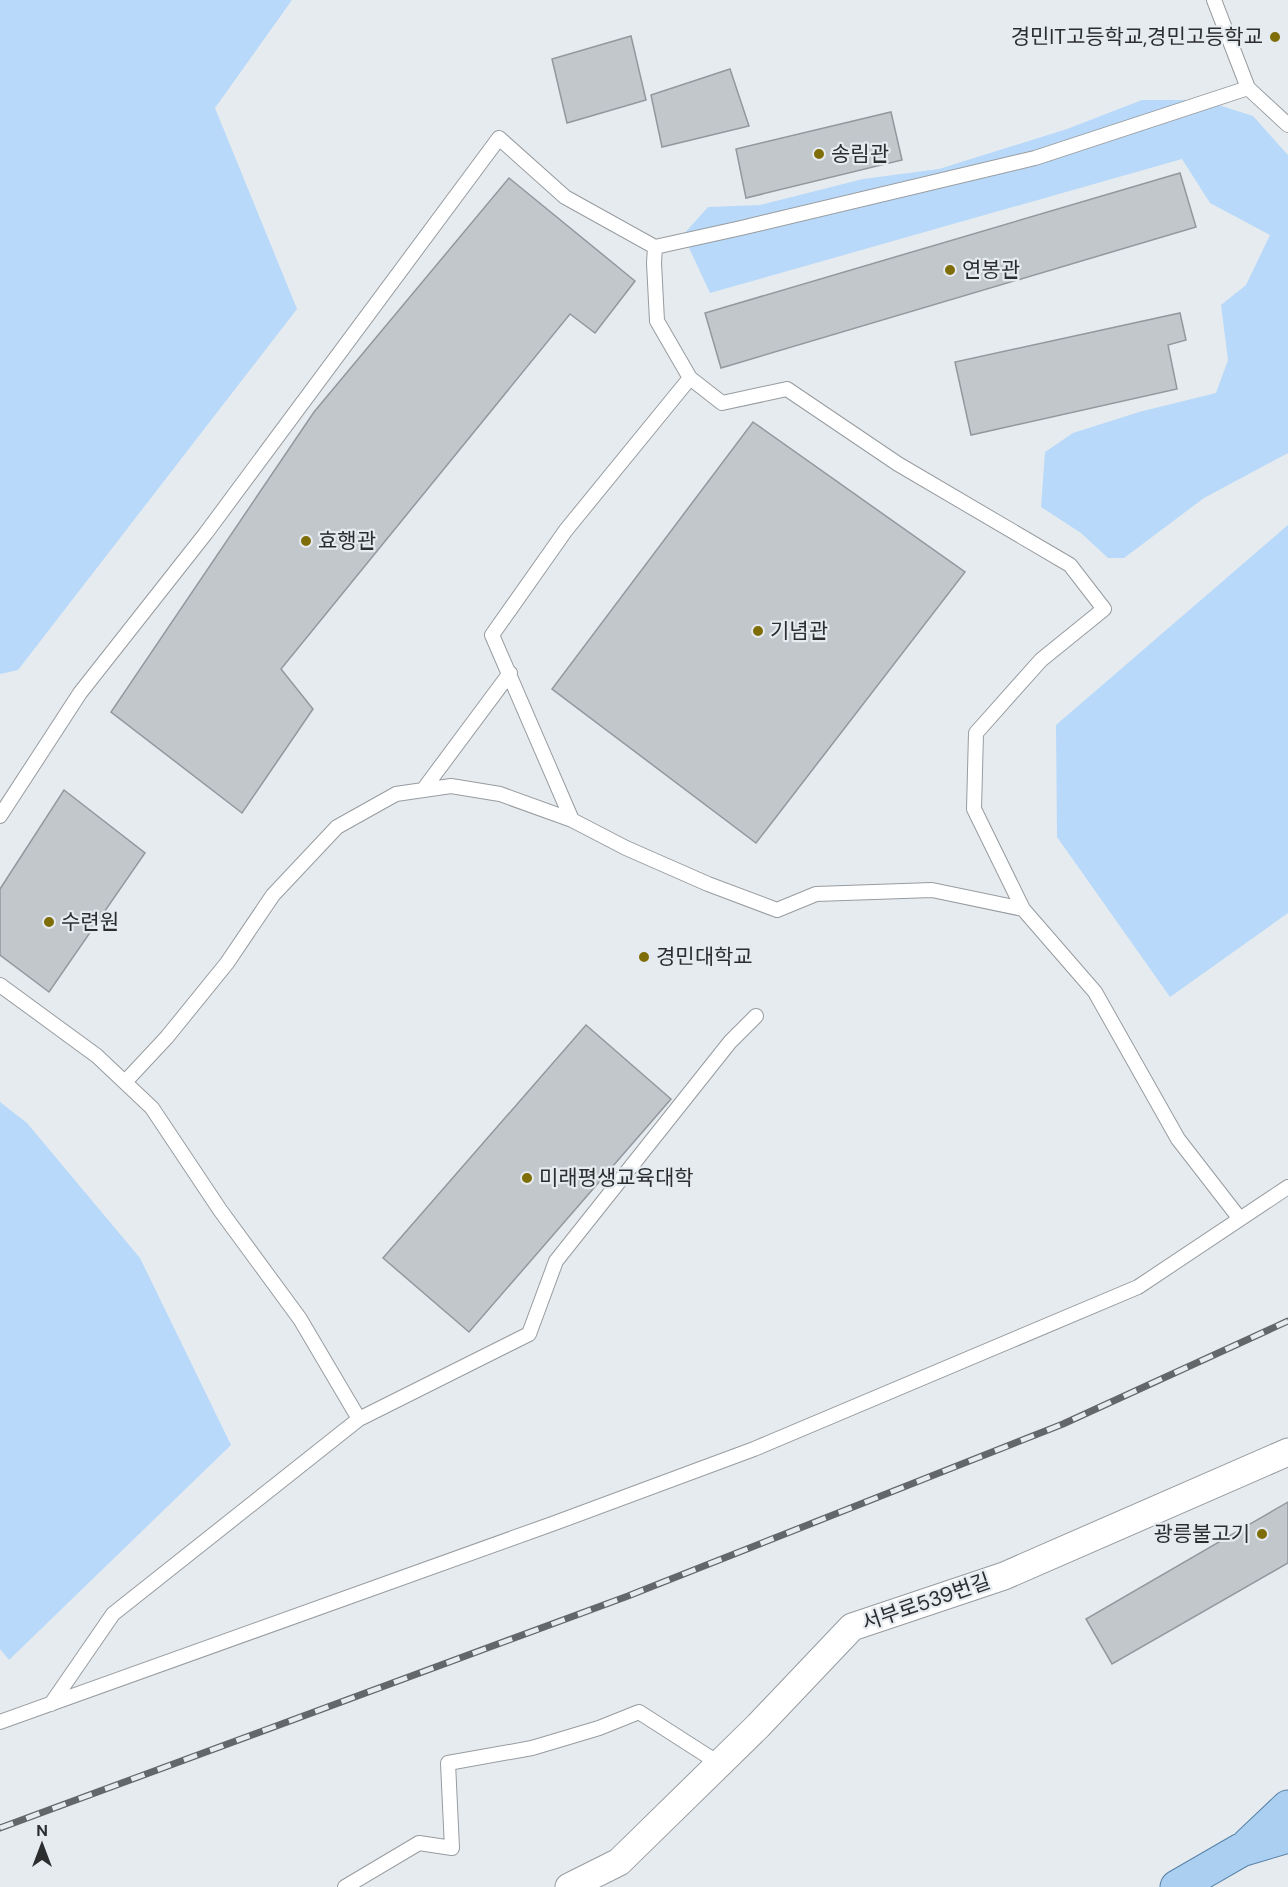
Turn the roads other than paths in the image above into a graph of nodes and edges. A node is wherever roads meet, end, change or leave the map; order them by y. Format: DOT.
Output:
graph roads {
  1 [pos="1214,0"];
  2 [pos="1248,88"];
  3 [pos="1288,125"];
  4 [pos="655,247"];
  5 [pos="690,378"];
  6 [pos="510,673"];
  7 [pos="423,790"];
  8 [pos="0,816"];
  9 [pos="572,820"];
  10 [pos="1023,909"];
  11 [pos="0,985"];
  12 [pos="756,1016"];
  13 [pos="125,1082"];
  14 [pos="1288,1187"];
  15 [pos="1240,1219"];
  16 [pos="359,1419"];
  17 [pos="1288,1452"];
  18 [pos="51,1704"];
  19 [pos="0,1722"];
  20 [pos="720,1764"];
  21 [pos="1288,1807"];
  22 [pos="1288,1836"];
  23 [pos="1241,1850"];
  24 [pos="345,1887"];
  25 [pos="569,1887"];
  26 [pos="1177,1887"];
  1 -- 2 [label="lane"];
  2 -- 3 [label="lane"];
  2 -- 4 [label="lane"];
  4 -- 5 [label="lane"];
  4 -- 8 [label="lane"];
  5 -- 6 [label="lane"];
  5 -- 10 [label="lane"];
  6 -- 7 [label="lane"];
  6 -- 9 [label="lane"];
  7 -- 9 [label="lane"];
  7 -- 13 [label="lane"];
  9 -- 10 [label="lane"];
  10 -- 15 [label="lane"];
  11 -- 13 [label="lane"];
  12 -- 16 [label="lane"];
  13 -- 16 [label="lane"];
  14 -- 15 [label="lane"];
  15 -- 18 [label="lane"];
  16 -- 18 [label="lane"];
  17 -- 20 [label="street, 서부로539번길"];
  18 -- 19 [label="lane"];
  20 -- 24 [label="lane"];
  20 -- 25 [label="street, 서부로539번길"];
  21 -- 23 [label="main road"];
  22 -- 23 [label="main road"];
  23 -- 26 [label="main road"];
}
